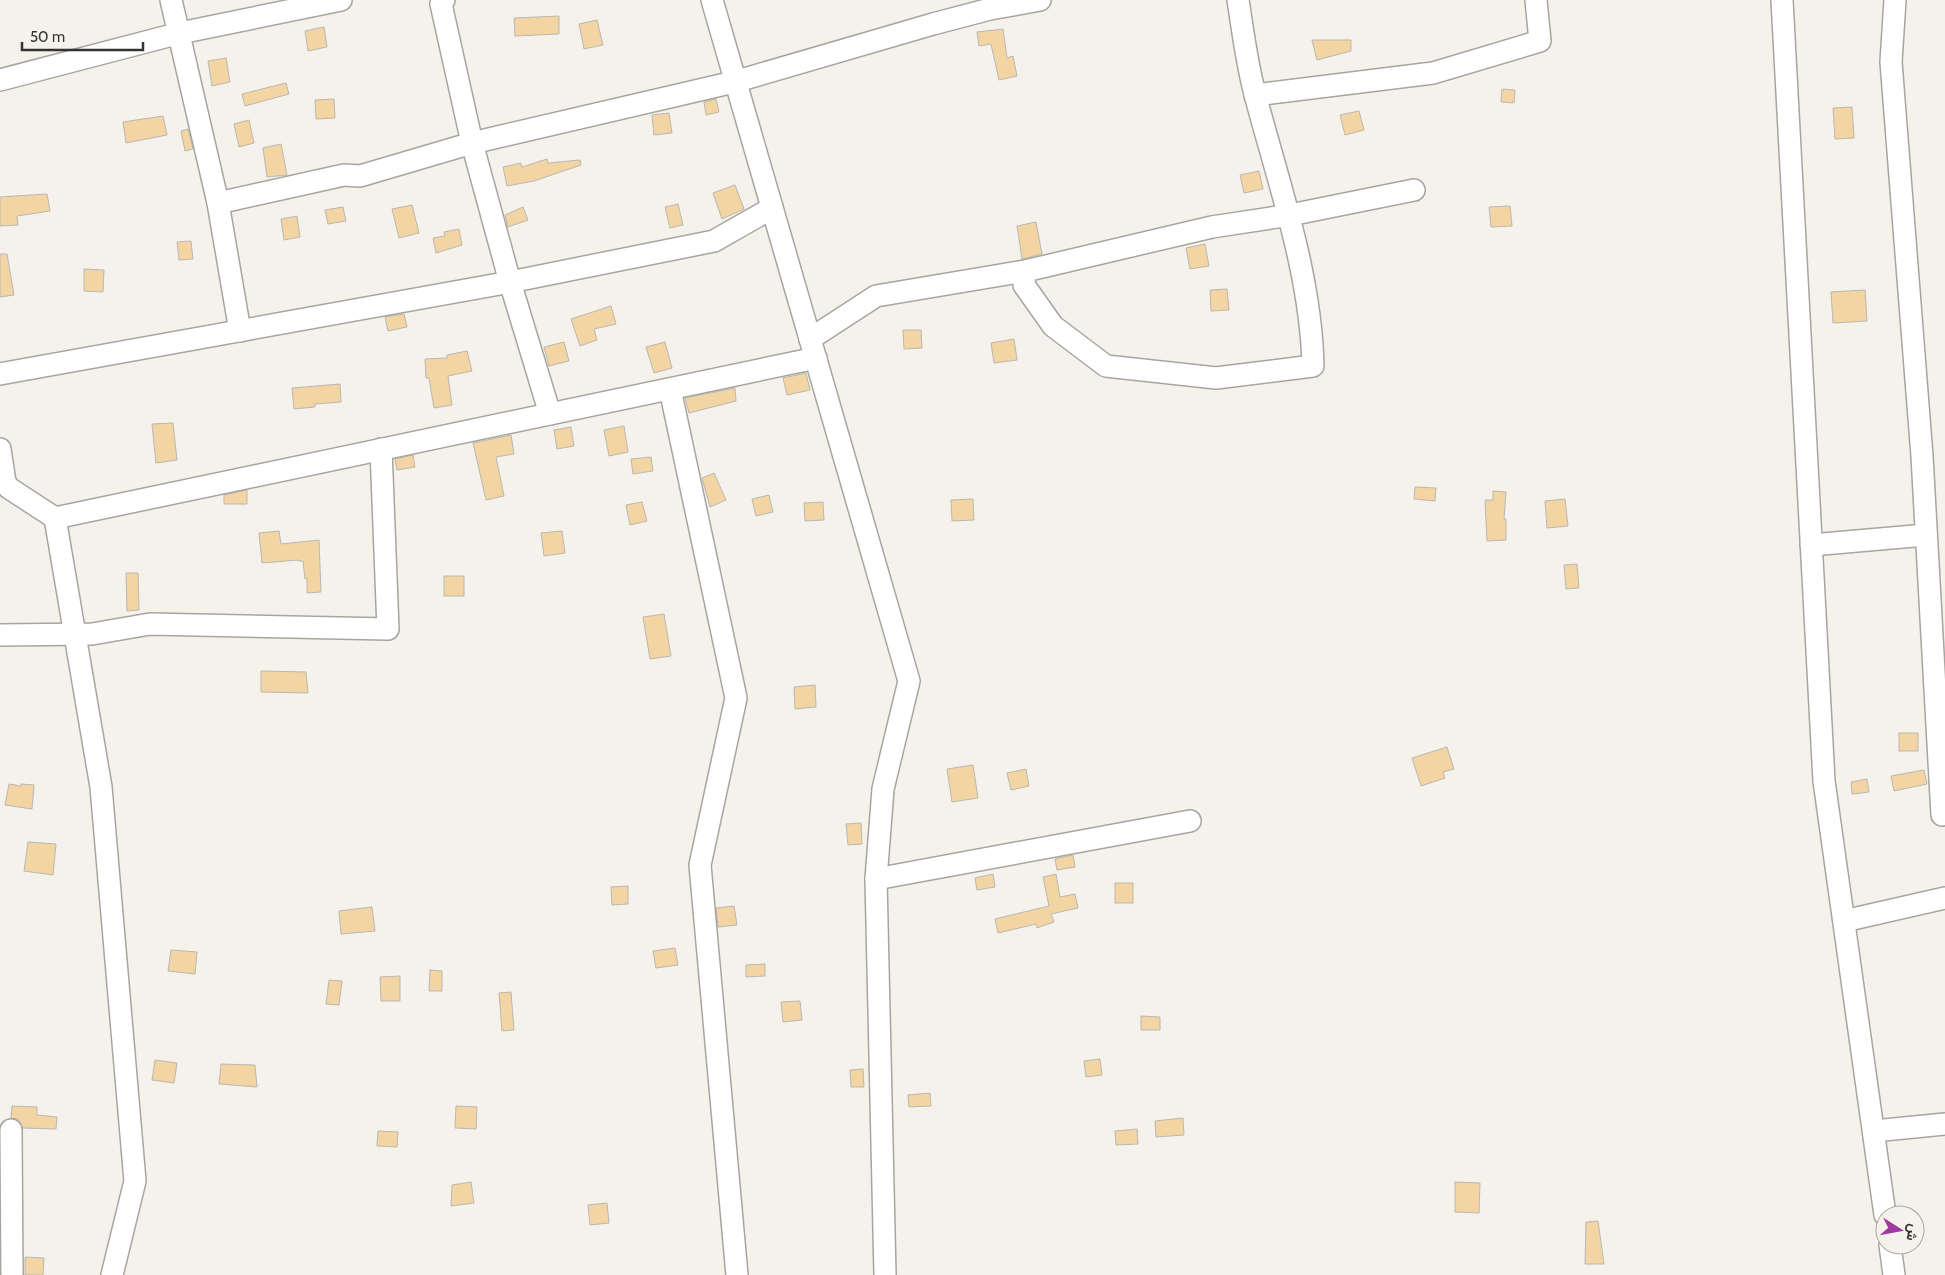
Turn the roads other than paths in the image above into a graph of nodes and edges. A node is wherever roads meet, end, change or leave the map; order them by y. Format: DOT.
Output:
graph roads {
  1 [pos="171,0"];
  2 [pos="341,0"];
  3 [pos="444,0"];
  4 [pos="712,0"];
  5 [pos="1040,0"];
  6 [pos="1238,0"];
  7 [pos="1536,0"];
  8 [pos="1782,0"];
  9 [pos="1895,0"];
  10 [pos="989,5"];
  11 [pos="180,33"];
  12 [pos="0,80"];
  13 [pos="734,82"];
  14 [pos="1255,95"];
  15 [pos="472,143"];
  16 [pos="1414,190"];
  17 [pos="218,203"];
  18 [pos="772,208"];
  19 [pos="1290,214"];
  20 [pos="1025,272"];
  21 [pos="510,282"];
  22 [pos="240,331"];
  23 [pos="813,348"];
  24 [pos="0,374"];
  25 [pos="670,389"];
  26 [pos="550,414"];
  27 [pos="0,448"];
  28 [pos="381,449"];
  29 [pos="55,518"];
  30 [pos="1926,536"];
  31 [pos="1811,545"];
  32 [pos="0,634"];
  33 [pos="75,634"];
  34 [pos="1942,815"];
  35 [pos="1190,821"];
  36 [pos="876,879"];
  37 [pos="1945,898"];
  38 [pos="1844,921"];
  39 [pos="1945,1124"];
  40 [pos="11,1130"];
  41 [pos="1874,1131"];
  42 [pos="1884,1205"];
  43 [pos="1891,1255"];
  44 [pos="12,1275"];
  45 [pos="112,1275"];
  46 [pos="738,1275"];
  47 [pos="885,1275"];
  48 [pos="1894,1275"];
  1 -- 11 [label="street"];
  2 -- 11 [label="street"];
  3 -- 15 [label="street"];
  4 -- 13 [label="street"];
  5 -- 10 [label="street"];
  6 -- 14 [label="street"];
  7 -- 14 [label="street"];
  8 -- 31 [label="street"];
  9 -- 30 [label="street"];
  10 -- 13 [label="street"];
  11 -- 12 [label="street"];
  11 -- 17 [label="street"];
  13 -- 15 [label="street"];
  13 -- 18 [label="street"];
  14 -- 19 [label="street"];
  15 -- 17 [label="street"];
  15 -- 21 [label="street"];
  16 -- 19 [label="street"];
  17 -- 22 [label="street"];
  18 -- 21 [label="street"];
  18 -- 23 [label="street"];
  19 -- 20 [label="street"];
  19 -- 20 [label="street"];
  20 -- 23 [label="street"];
  21 -- 22 [label="street"];
  21 -- 26 [label="street"];
  22 -- 24 [label="street"];
  23 -- 25 [label="street"];
  23 -- 36 [label="street"];
  25 -- 26 [label="street"];
  25 -- 46 [label="street"];
  26 -- 28 [label="street"];
  27 -- 29 [label="street"];
  28 -- 29 [label="street"];
  28 -- 33 [label="street"];
  29 -- 33 [label="street"];
  30 -- 31 [label="street"];
  30 -- 34 [label="street"];
  31 -- 38 [label="street"];
  32 -- 33 [label="street"];
  33 -- 45 [label="street"];
  35 -- 36 [label="street"];
  36 -- 47 [label="street"];
  37 -- 38 [label="street"];
  38 -- 41 [label="street"];
  39 -- 41 [label="street"];
  40 -- 44 [label="street"];
  41 -- 42 [label="street"];
  43 -- 48 [label="street"];
}
